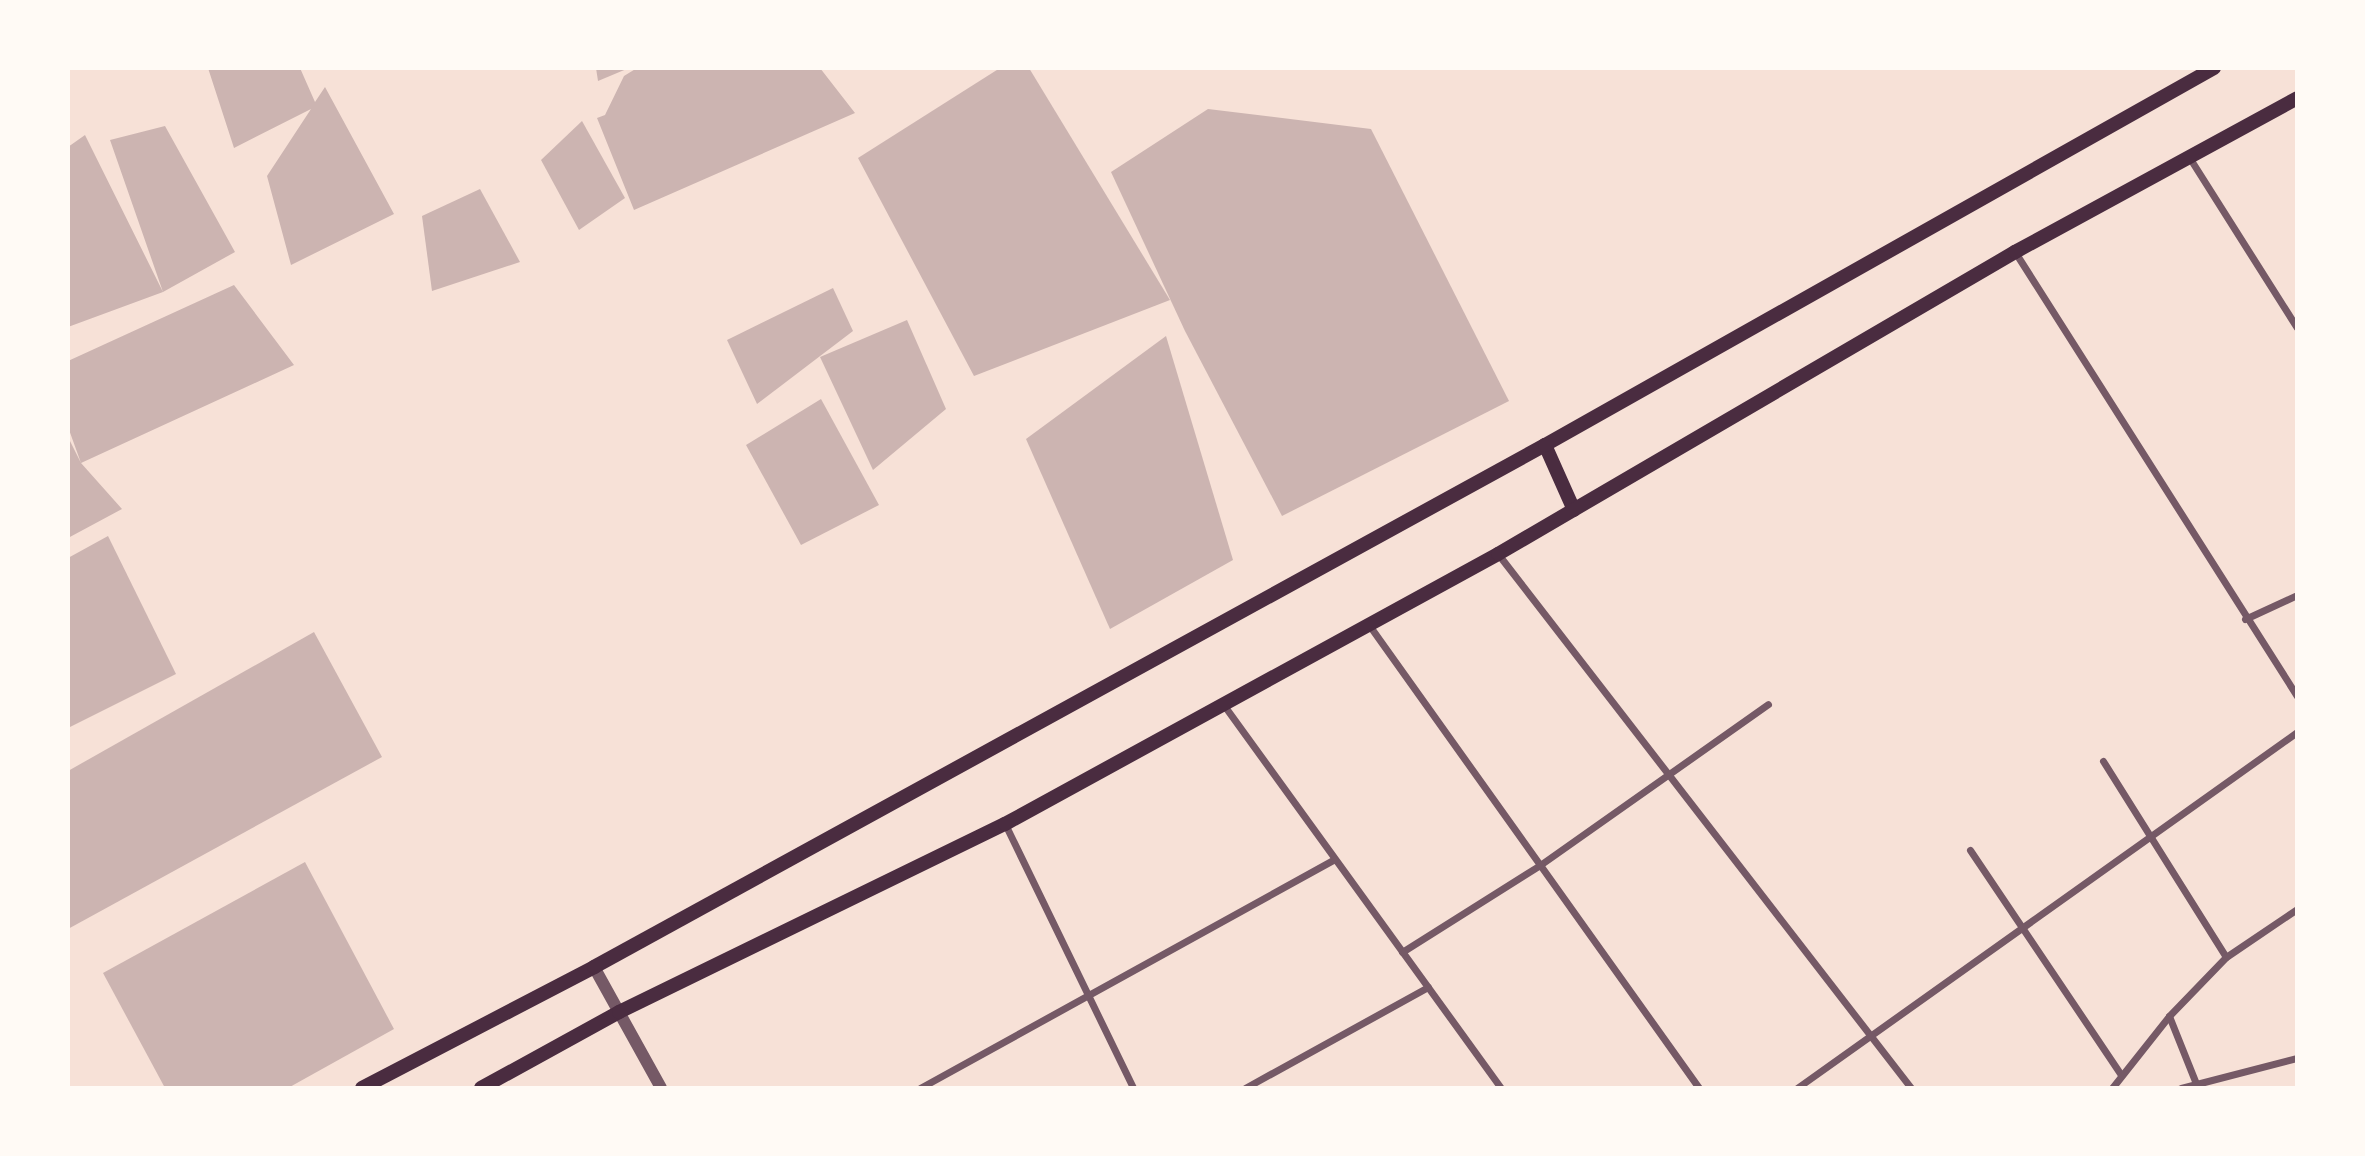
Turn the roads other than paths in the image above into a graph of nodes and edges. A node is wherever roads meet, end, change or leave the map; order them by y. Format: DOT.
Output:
graph roads {
  1 [pos="2214,68"];
  2 [pos="2297,98"];
  3 [pos="2188,157"];
  4 [pos="2015,252"];
  5 [pos="2297,328"];
  6 [pos="1545,445"];
  7 [pos="1574,510"];
  8 [pos="1498,554"];
  9 [pos="2297,595"];
  10 [pos="2245,619"];
  11 [pos="1369,625"];
  12 [pos="2297,696"];
  13 [pos="1223,704"];
  14 [pos="1768,704"];
  15 [pos="2297,732"];
  16 [pos="2103,761"];
  17 [pos="1668,774"];
  18 [pos="1005,824"];
  19 [pos="2149,836"];
  20 [pos="1970,850"];
  21 [pos="1334,859"];
  22 [pos="1540,865"];
  23 [pos="2297,909"];
  24 [pos="2021,928"];
  25 [pos="1402,952"];
  26 [pos="2226,957"];
  27 [pos="594,967"];
  28 [pos="1428,987"];
  29 [pos="1088,998"];
  30 [pos="619,1012"];
  31 [pos="2169,1016"];
  32 [pos="1870,1035"];
  33 [pos="2297,1058"];
  34 [pos="2121,1075"];
  35 [pos="2197,1086"];
  36 [pos="362,1088"];
  37 [pos="481,1088"];
  38 [pos="661,1088"];
  39 [pos="920,1088"];
  40 [pos="1133,1088"];
  41 [pos="1245,1088"];
  42 [pos="1501,1088"];
  43 [pos="1699,1088"];
  44 [pos="1797,1088"];
  45 [pos="1911,1088"];
  46 [pos="2112,1088"];
  47 [pos="2181,1088"];
  1 -- 6 [label="main road"];
  2 -- 3 [label="main road"];
  3 -- 4 [label="main road"];
  3 -- 5 [label="street"];
  4 -- 7 [label="main road"];
  4 -- 10 [label="street"];
  6 -- 7 [label="main road"];
  6 -- 27 [label="main road"];
  7 -- 8 [label="main road"];
  8 -- 11 [label="main road"];
  8 -- 17 [label="street"];
  9 -- 10 [label="street"];
  10 -- 12 [label="street"];
  11 -- 13 [label="main road"];
  11 -- 22 [label="street"];
  13 -- 18 [label="main road"];
  13 -- 21 [label="street"];
  14 -- 17 [label="street"];
  15 -- 19 [label="street"];
  16 -- 19 [label="street"];
  17 -- 22 [label="street"];
  17 -- 32 [label="street"];
  18 -- 29 [label="street"];
  18 -- 30 [label="main road"];
  19 -- 24 [label="street"];
  19 -- 26 [label="street"];
  20 -- 24 [label="street"];
  21 -- 25 [label="street"];
  21 -- 29 [label="street"];
  22 -- 25 [label="street"];
  22 -- 43 [label="street"];
  23 -- 26 [label="street"];
  24 -- 32 [label="street"];
  24 -- 34 [label="street"];
  25 -- 28 [label="street"];
  26 -- 31 [label="street"];
  27 -- 30 [label="street"];
  27 -- 36 [label="main road"];
  28 -- 41 [label="street"];
  28 -- 42 [label="street"];
  29 -- 39 [label="street"];
  29 -- 40 [label="street"];
  30 -- 37 [label="main road"];
  30 -- 38 [label="street"];
  31 -- 34 [label="street"];
  31 -- 35 [label="street"];
  32 -- 44 [label="street"];
  32 -- 45 [label="street"];
  33 -- 35 [label="street"];
  34 -- 46 [label="street"];
  35 -- 47 [label="street"];
}
